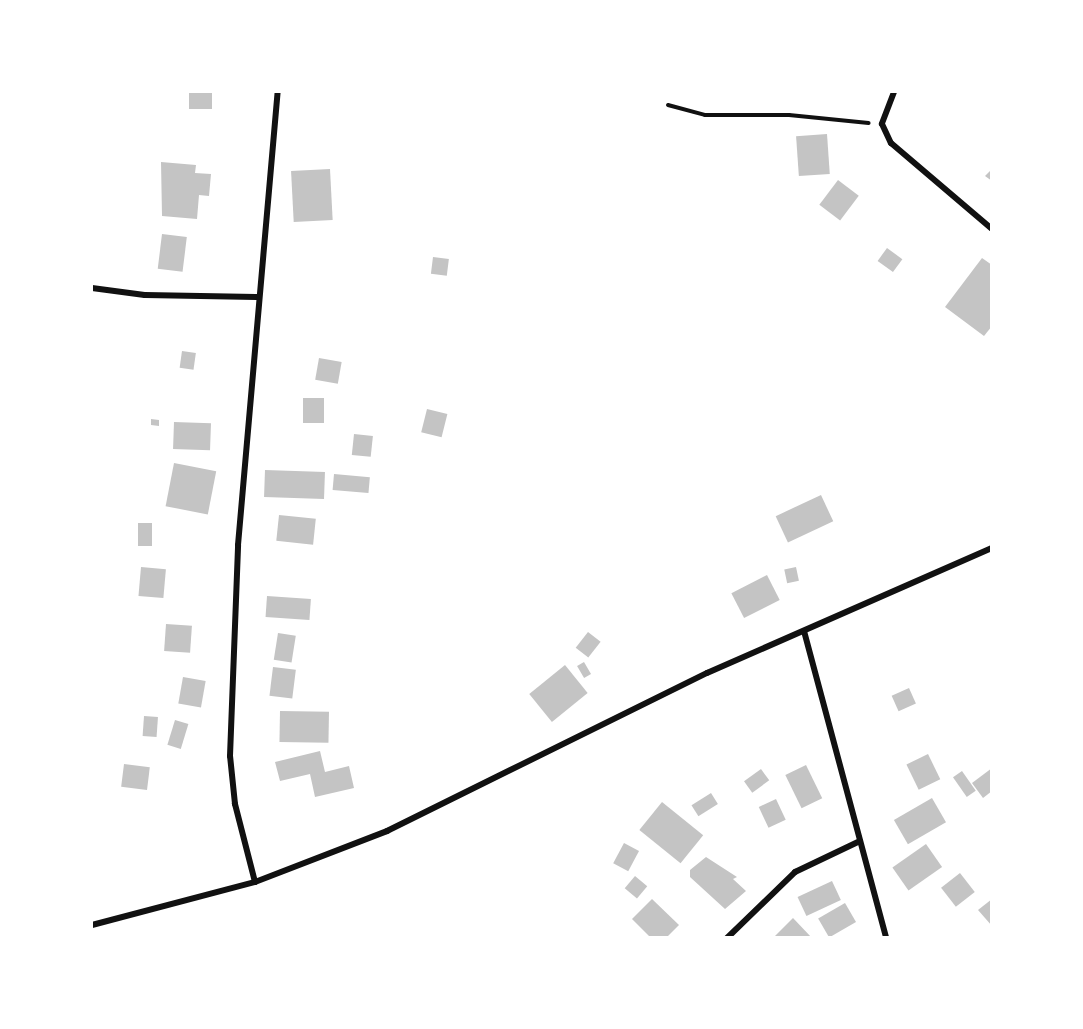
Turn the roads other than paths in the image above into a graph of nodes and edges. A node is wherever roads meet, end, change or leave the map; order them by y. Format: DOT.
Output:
graph roads {
  1 [pos="278,92"];
  2 [pos="894,92"];
  3 [pos="992,229"];
  4 [pos="92,288"];
  5 [pos="258,297"];
  6 [pos="992,548"];
  7 [pos="804,631"];
  8 [pos="860,841"];
  9 [pos="255,882"];
  10 [pos="92,925"];
  11 [pos="727,938"];
  12 [pos="886,938"];
  1 -- 5 [label="street"];
  2 -- 3 [label="street"];
  4 -- 5 [label="street"];
  5 -- 9 [label="street"];
  6 -- 7 [label="street"];
  7 -- 8 [label="street"];
  7 -- 9 [label="street"];
  8 -- 11 [label="street"];
  8 -- 12 [label="street"];
  9 -- 10 [label="street"];
}
